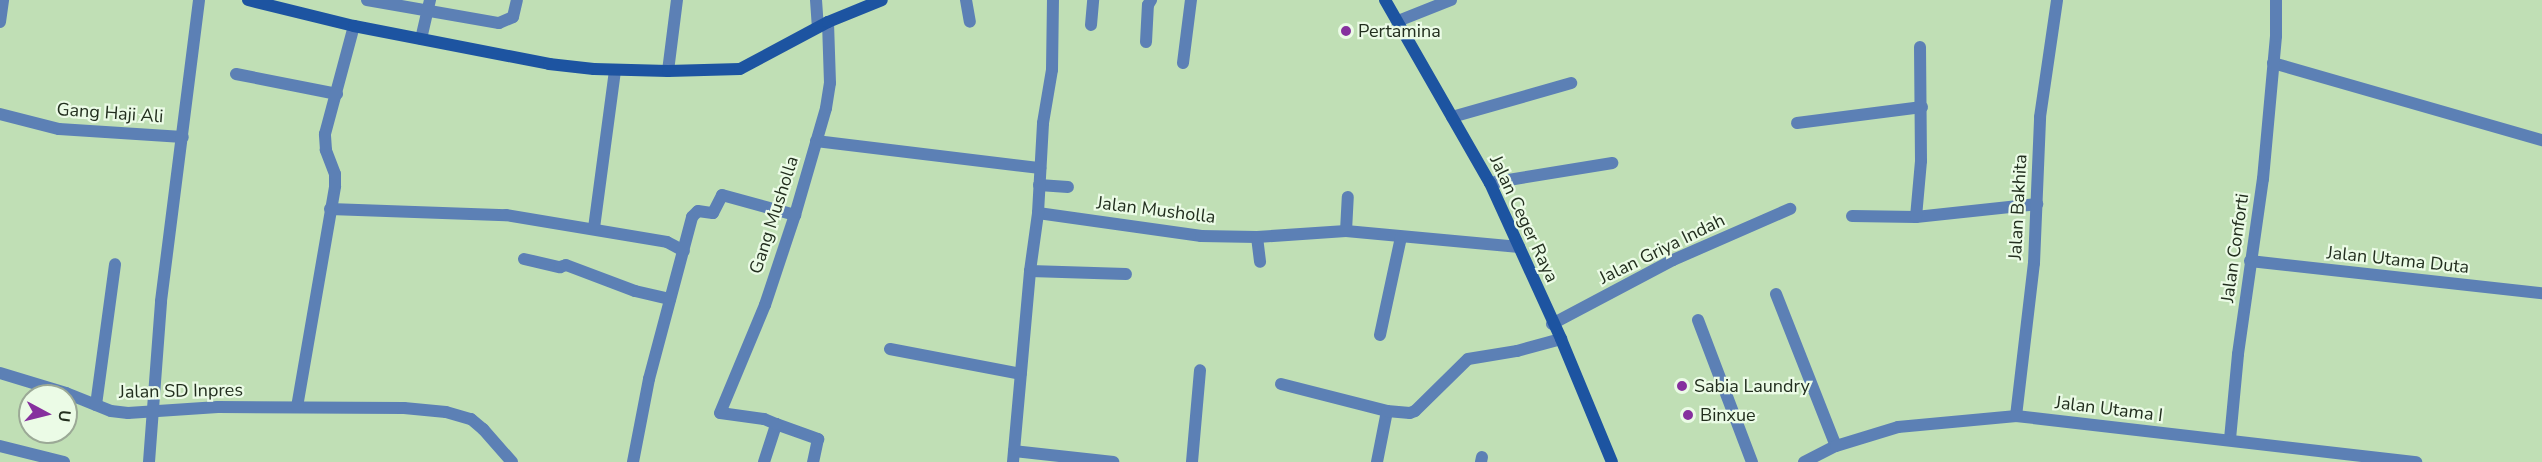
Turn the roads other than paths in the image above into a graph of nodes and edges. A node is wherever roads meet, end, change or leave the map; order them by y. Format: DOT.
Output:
graph roads {
  1 [pos="3,0"];
  2 [pos="199,0"];
  3 [pos="248,0"];
  4 [pos="367,0"];
  5 [pos="517,0"];
  6 [pos="677,0"];
  7 [pos="816,0"];
  8 [pos="882,0"];
  9 [pos="966,0"];
  10 [pos="1053,0"];
  11 [pos="1093,0"];
  12 [pos="1151,0"];
  13 [pos="1191,0"];
  14 [pos="1385,0"];
  15 [pos="1451,0"];
  16 [pos="2057,0"];
  17 [pos="2276,0"];
  18 [pos="430,4"];
  19 [pos="1398,21"];
  20 [pos="0,22"];
  21 [pos="970,22"];
  22 [pos="823,24"];
  23 [pos="1091,26"];
  24 [pos="354,27"];
  25 [pos="421,39"];
  26 [pos="1146,42"];
  27 [pos="1920,47"];
  28 [pos="1183,63"];
  29 [pos="2273,63"];
  30 [pos="615,70"];
  31 [pos="668,71"];
  32 [pos="236,74"];
  33 [pos="1571,83"];
  34 [pos="337,94"];
  35 [pos="1922,107"];
  36 [pos="0,114"];
  37 [pos="1452,117"];
  38 [pos="1797,123"];
  39 [pos="183,136"];
  40 [pos="2542,140"];
  41 [pos="816,141"];
  42 [pos="1612,163"];
  43 [pos="1040,168"];
  44 [pos="1490,183"];
  45 [pos="1040,185"];
  46 [pos="1068,187"];
  47 [pos="1348,197"];
  48 [pos="2037,204"];
  49 [pos="330,209"];
  50 [pos="1790,209"];
  51 [pos="1038,213"];
  52 [pos="795,215"];
  53 [pos="1852,216"];
  54 [pos="1916,217"];
  55 [pos="594,228"];
  56 [pos="1346,231"];
  57 [pos="1257,237"];
  58 [pos="1401,237"];
  59 [pos="1519,247"];
  60 [pos="684,251"];
  61 [pos="524,259"];
  62 [pos="2250,261"];
  63 [pos="1260,262"];
  64 [pos="115,264"];
  65 [pos="1030,271"];
  66 [pos="1126,274"];
  67 [pos="2542,293"];
  68 [pos="1776,294"];
  69 [pos="670,299"];
  70 [pos="1698,320"];
  71 [pos="1552,324"];
  72 [pos="1380,335"];
  73 [pos="1561,339"];
  74 [pos="890,349"];
  75 [pos="1200,370"];
  76 [pos="0,373"];
  77 [pos="1021,374"];
  78 [pos="1281,384"];
  79 [pos="96,405"];
  80 [pos="297,407"];
  81 [pos="153,411"];
  82 [pos="1387,411"];
  83 [pos="2016,416"];
  84 [pos="776,424"];
  85 [pos="2230,439"];
  86 [pos="1836,446"];
  87 [pos="0,447"];
  88 [pos="1013,456"];
  89 [pos="2364,459"];
  90 [pos="64,462"];
  91 [pos="149,462"];
  92 [pos="512,462"];
  93 [pos="633,462"];
  94 [pos="764,462"];
  95 [pos="813,462"];
  96 [pos="1113,462"];
  97 [pos="1192,462"];
  98 [pos="1377,462"];
  99 [pos="1612,462"];
  100 [pos="1752,462"];
  101 [pos="1804,462"];
  102 [pos="2416,462"];
  1 -- 20 [label="street"];
  2 -- 39 [label="street"];
  3 -- 24 [label="street"];
  4 -- 18 [label="street"];
  5 -- 18 [label="street"];
  6 -- 31 [label="street"];
  7 -- 22 [label="street, Gang Musholla"];
  8 -- 22 [label="street"];
  9 -- 21 [label="street"];
  10 -- 43 [label="street"];
  11 -- 23 [label="street"];
  12 -- 26 [label="street"];
  13 -- 28 [label="street"];
  14 -- 19 [label="street, Jalan Ceger Raya"];
  15 -- 19 [label="street"];
  16 -- 48 [label="street, Jalan Bakhita"];
  17 -- 29 [label="street, Jalan Conforti"];
  18 -- 25 [label="street"];
  19 -- 37 [label="street, Jalan Ceger Raya"];
  22 -- 31 [label="street"];
  22 -- 41 [label="street, Gang Musholla"];
  24 -- 25 [label="street"];
  24 -- 34 [label="street"];
  25 -- 30 [label="street"];
  27 -- 35 [label="street"];
  29 -- 40 [label="street"];
  29 -- 62 [label="street, Jalan Conforti"];
  30 -- 31 [label="street"];
  30 -- 55 [label="street"];
  32 -- 34 [label="street"];
  33 -- 37 [label="street"];
  34 -- 49 [label="street"];
  35 -- 38 [label="street"];
  35 -- 54 [label="street"];
  36 -- 39 [label="street, Gang Haji Ali"];
  37 -- 44 [label="street, Jalan Ceger Raya"];
  39 -- 81 [label="street"];
  41 -- 43 [label="street"];
  41 -- 52 [label="street, Gang Musholla"];
  42 -- 44 [label="street"];
  43 -- 45 [label="street"];
  44 -- 59 [label="street, Jalan Ceger Raya"];
  45 -- 46 [label="street"];
  45 -- 51 [label="street"];
  47 -- 56 [label="street"];
  48 -- 54 [label="street"];
  48 -- 83 [label="street, Jalan Bakhita"];
  49 -- 55 [label="street"];
  49 -- 80 [label="street"];
  50 -- 71 [label="street, Jalan Griya Indah"];
  51 -- 57 [label="street, Jalan Musholla"];
  51 -- 65 [label="street"];
  52 -- 60 [label="street"];
  52 -- 84 [label="street, Gang Musholla"];
  53 -- 54 [label="street"];
  55 -- 60 [label="street"];
  56 -- 57 [label="street, Jalan Musholla"];
  56 -- 58 [label="street, Jalan Musholla"];
  57 -- 63 [label="street"];
  58 -- 59 [label="street, Jalan Musholla"];
  58 -- 72 [label="street"];
  59 -- 71 [label="street, Jalan Ceger Raya"];
  60 -- 69 [label="street"];
  61 -- 69 [label="street"];
  62 -- 67 [label="street, Jalan Utama Duta"];
  62 -- 85 [label="street, Jalan Conforti"];
  64 -- 79 [label="street"];
  65 -- 66 [label="street"];
  65 -- 77 [label="street"];
  68 -- 86 [label="street"];
  69 -- 93 [label="street"];
  70 -- 100 [label="street"];
  71 -- 73 [label="street, Jalan Ceger Raya"];
  73 -- 82 [label="street"];
  73 -- 99 [label="street, Jalan Ceger Raya"];
  74 -- 77 [label="street"];
  75 -- 97 [label="street"];
  76 -- 79 [label="street, Jalan SD Inpres"];
  77 -- 88 [label="street"];
  78 -- 82 [label="street"];
  79 -- 81 [label="street, Jalan SD Inpres"];
  80 -- 81 [label="street, Jalan SD Inpres"];
  80 -- 92 [label="street, Jalan SD Inpres"];
  81 -- 91 [label="street"];
  82 -- 98 [label="street"];
  83 -- 85 [label="street, Jalan Utama I"];
  83 -- 86 [label="street, Jalan Utama I"];
  84 -- 94 [label="street"];
  84 -- 95 [label="street"];
  85 -- 89 [label="street, Jalan Utama I"];
  86 -- 101 [label="street, Jalan Utama I"];
  87 -- 90 [label="street"];
  88 -- 96 [label="street"];
  89 -- 102 [label="street, Jalan Utama I"];
}
